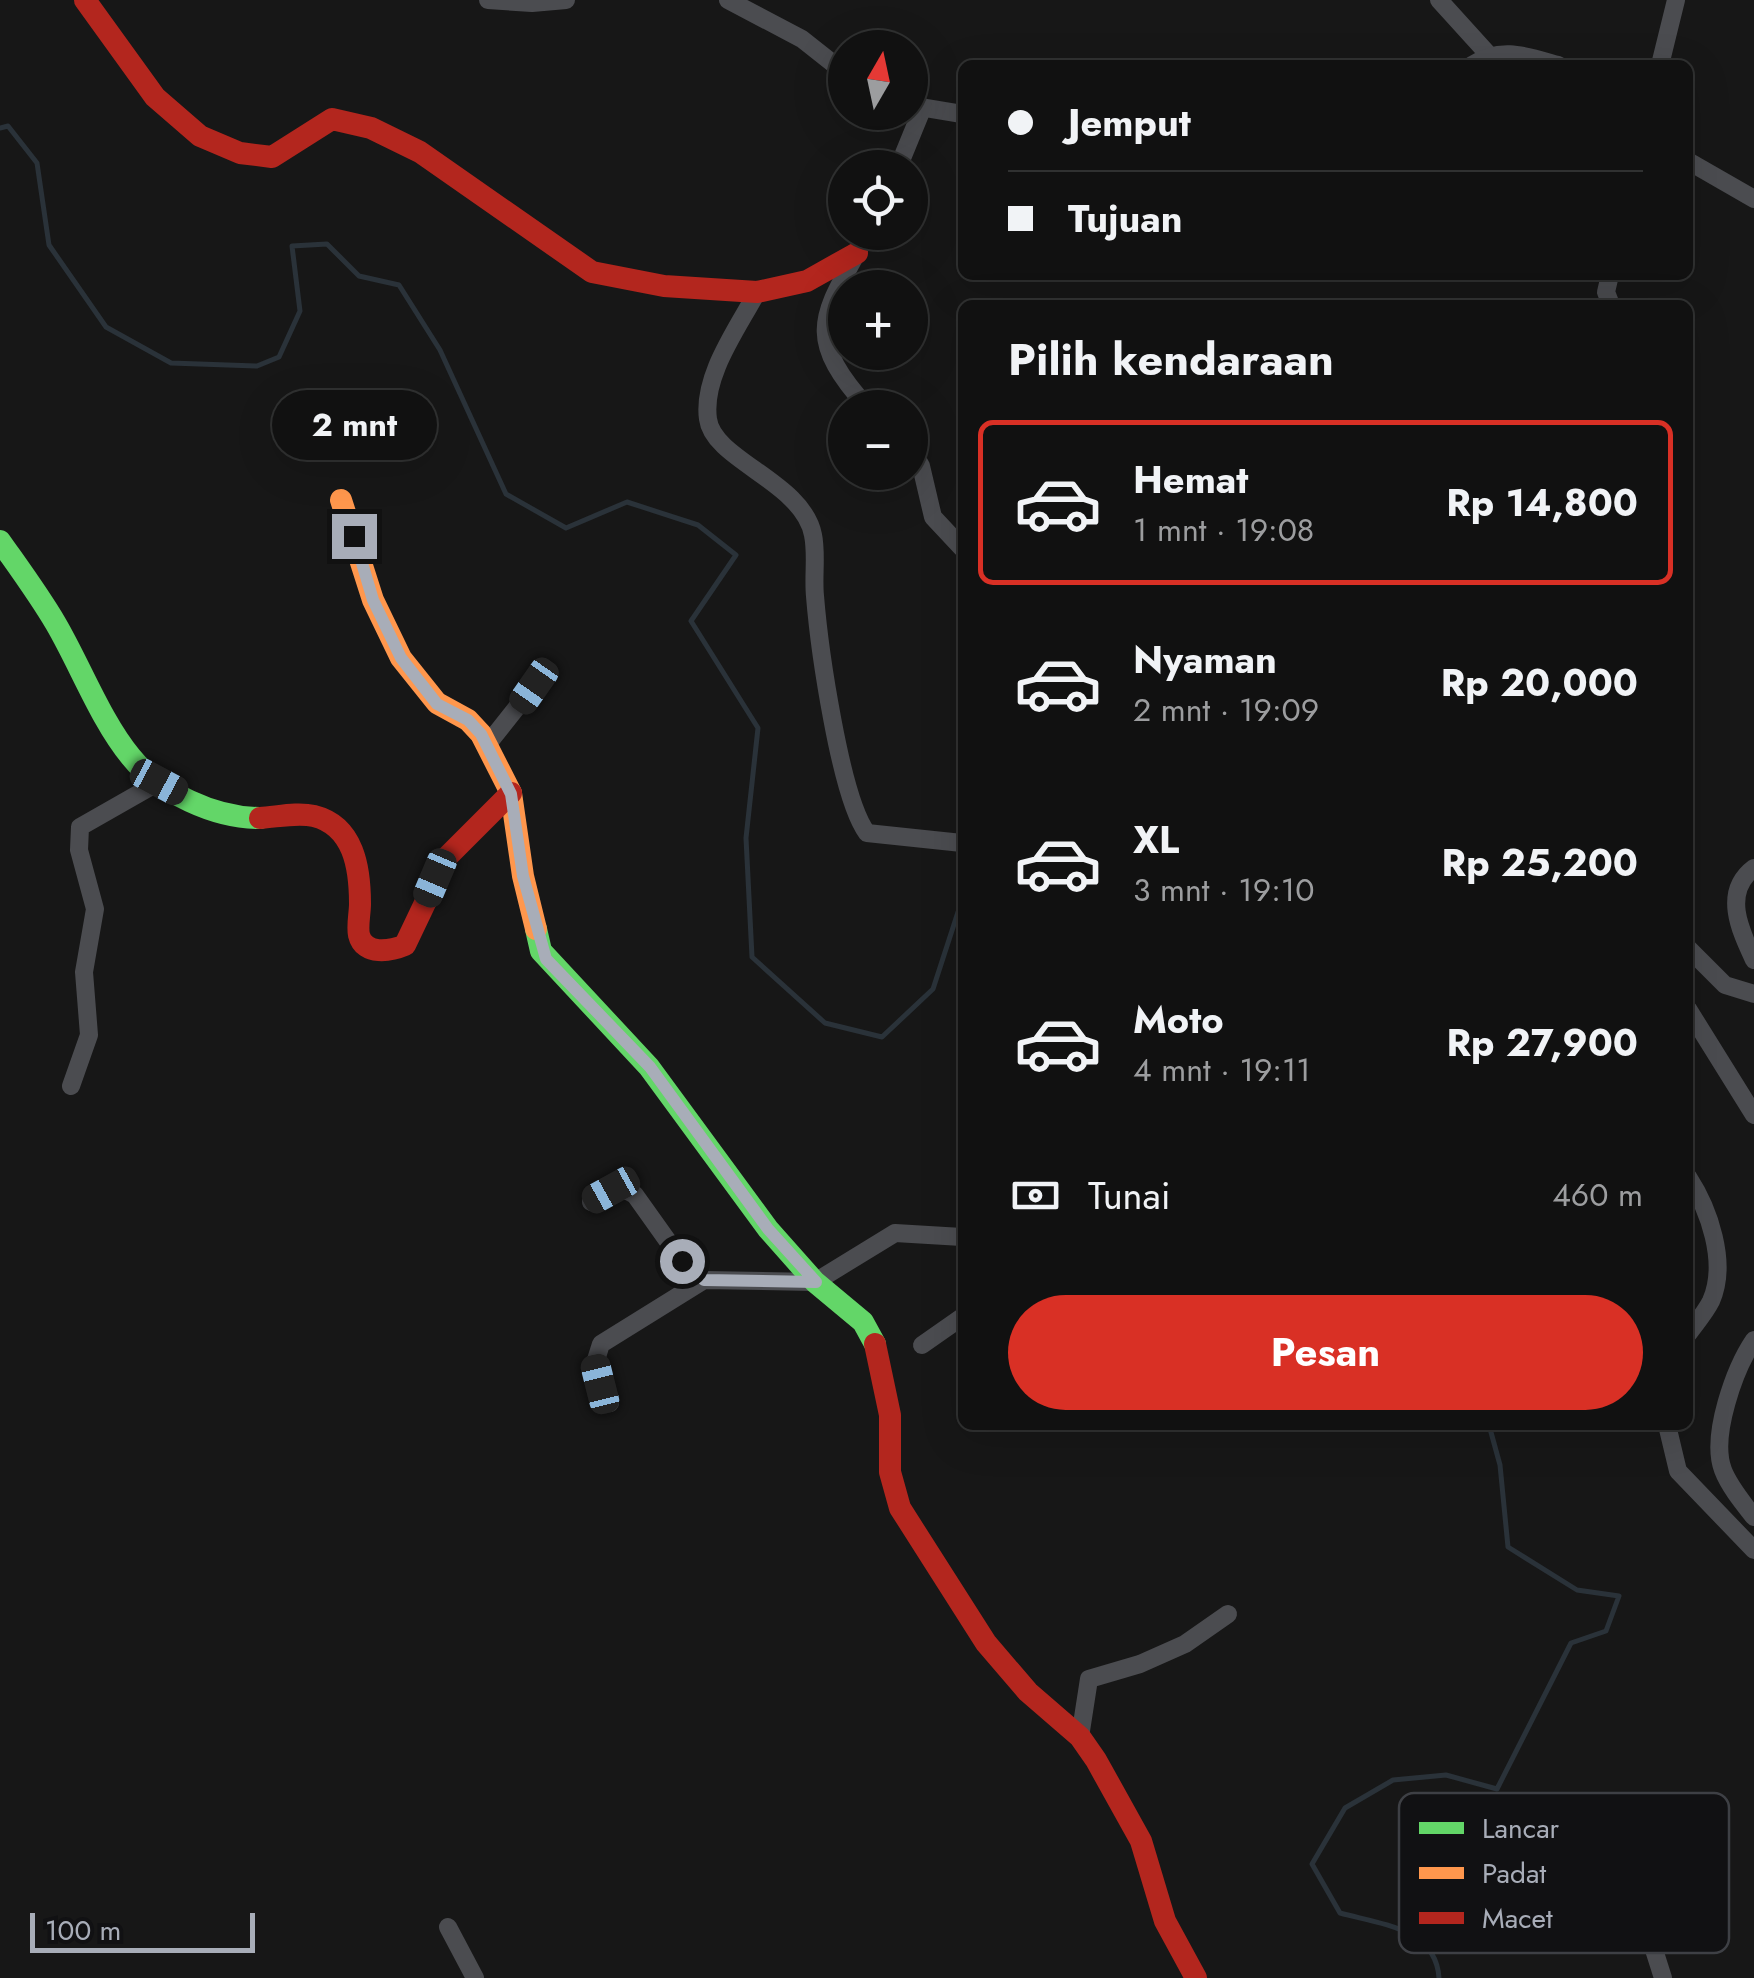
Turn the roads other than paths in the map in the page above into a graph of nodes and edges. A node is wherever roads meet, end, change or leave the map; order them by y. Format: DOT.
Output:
graph roads {
  1 [pos="85,0"];
  2 [pos="488,0"];
  3 [pos="566,0"];
  4 [pos="728,0"];
  5 [pos="1439,0"];
  6 [pos="1676,0"];
  7 [pos="828,60"];
  8 [pos="1480,60"];
  9 [pos="1540,60"];
  10 [pos="1661,60"];
  11 [pos="928,108"];
  12 [pos="958,113"];
  13 [pos="1693,164"];
  14 [pos="1754,199"];
  15 [pos="851,250"];
  16 [pos="858,250"];
  17 [pos="757,292"];
  18 [pos="854,390"];
  19 [pos="927,490"];
  20 [pos="341,500"];
  21 [pos="0,541"];
  22 [pos="958,544"];
  23 [pos="534,686"];
  24 [pos="487,745"];
  25 [pos="159,782"];
  26 [pos="511,794"];
  27 [pos="958,843"];
  28 [pos="1754,868"];
  29 [pos="1693,953"];
  30 [pos="1754,960"];
  31 [pos="1754,994"];
  32 [pos="1693,1017"];
  33 [pos="70,1086"];
  34 [pos="1754,1115"];
  35 [pos="1693,1188"];
  36 [pos="590,1202"];
  37 [pos="958,1236"];
  38 [pos="704,1280"];
  39 [pos="816,1282"];
  40 [pos="958,1320"];
  41 [pos="1693,1326"];
  42 [pos="1754,1340"];
  43 [pos="922,1345"];
  44 [pos="610,1403"];
  45 [pos="1668,1430"];
  46 [pos="1754,1517"];
  47 [pos="1754,1550"];
  48 [pos="1228,1614"];
  49 [pos="1080,1737"];
  50 [pos="448,1927"];
  51 [pos="1655,1953"];
  52 [pos="475,1978"];
  53 [pos="1196,1978"];
  54 [pos="1663,1978"];
  1 -- 17 [label="street"];
  2 -- 3 [label="street"];
  4 -- 7 [label="street"];
  5 -- 8 [label="street"];
  6 -- 10 [label="street"];
  8 -- 9 [label="street"];
  11 -- 12 [label="street"];
  13 -- 14 [label="street"];
  15 -- 17 [label="street"];
  16 -- 18 [label="street"];
  17 -- 27 [label="street"];
  19 -- 22 [label="street"];
  20 -- 24 [label="street"];
  21 -- 25 [label="street"];
  23 -- 24 [label="street"];
  24 -- 26 [label="street"];
  25 -- 26 [label="street"];
  25 -- 33 [label="street"];
  26 -- 39 [label="street"];
  28 -- 30 [label="street"];
  29 -- 31 [label="street"];
  32 -- 34 [label="street"];
  35 -- 41 [label="street"];
  36 -- 38 [label="street"];
  37 -- 39 [label="street"];
  38 -- 39 [label="street"];
  38 -- 44 [label="street"];
  39 -- 49 [label="street"];
  40 -- 43 [label="street"];
  42 -- 46 [label="street"];
  45 -- 47 [label="street"];
  48 -- 49 [label="street"];
  49 -- 53 [label="street"];
  50 -- 52 [label="street"];
  51 -- 54 [label="street"];
}
